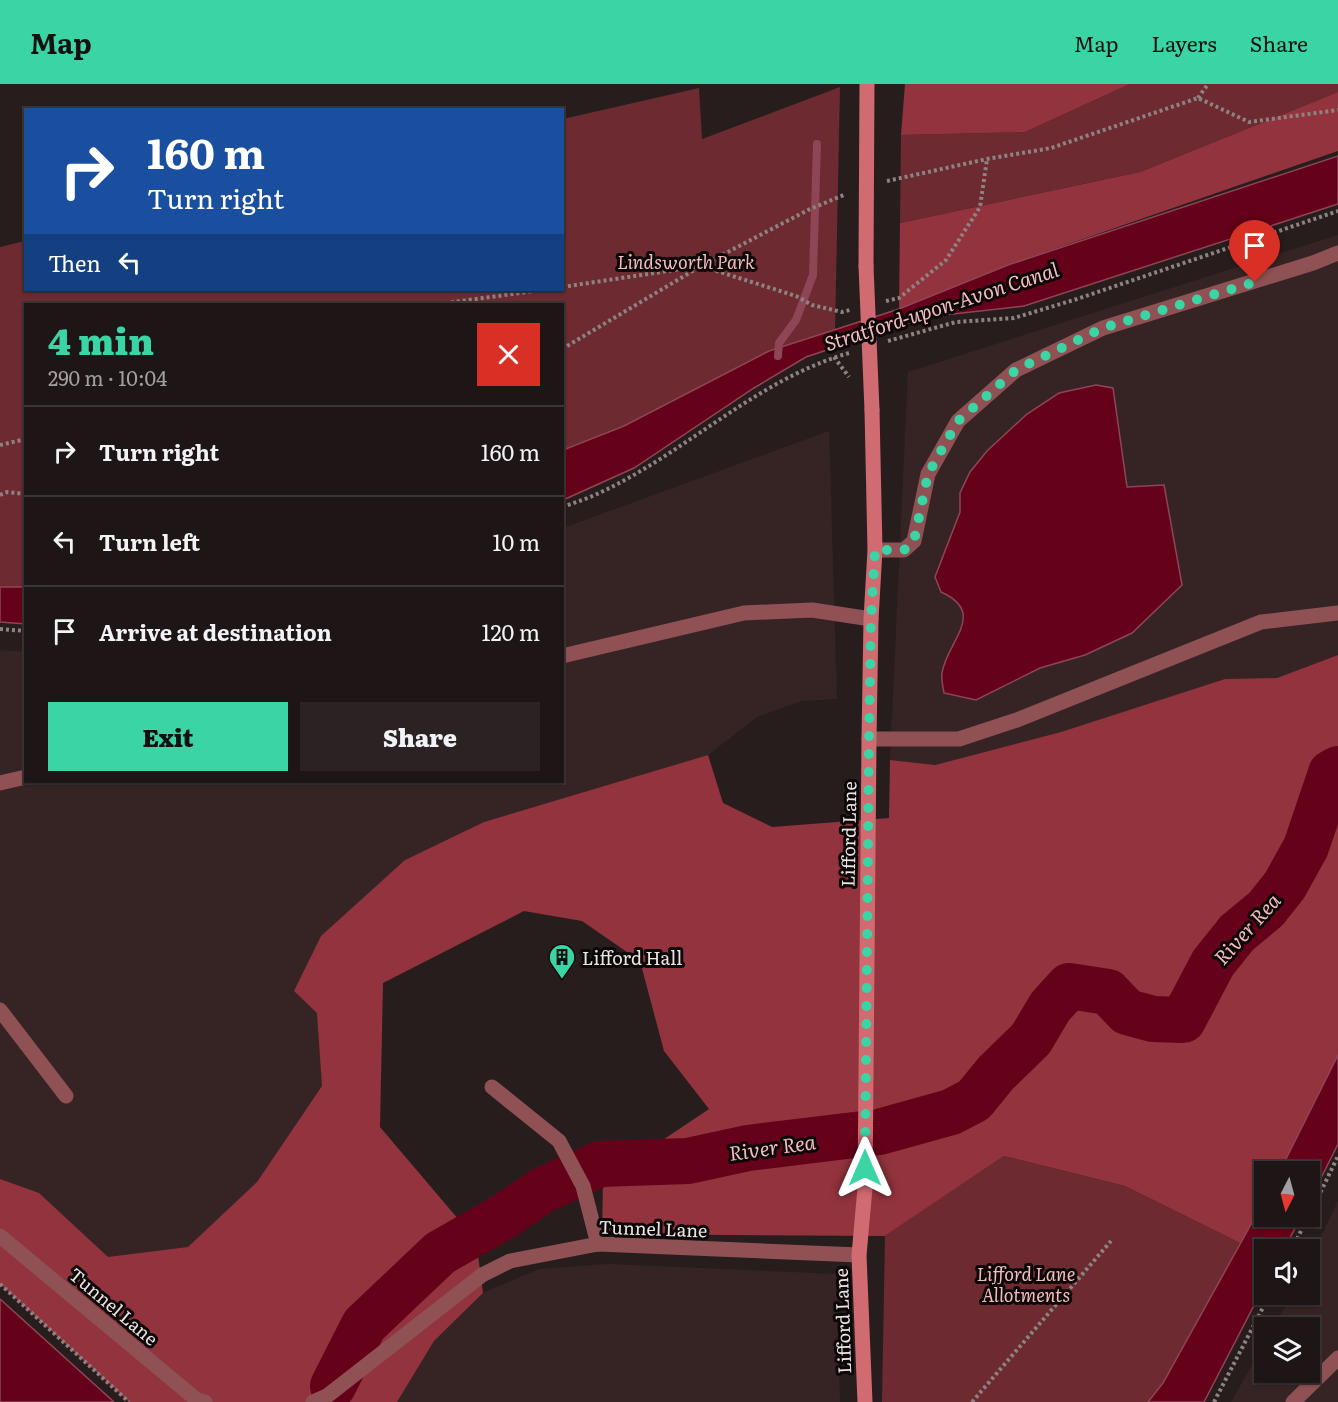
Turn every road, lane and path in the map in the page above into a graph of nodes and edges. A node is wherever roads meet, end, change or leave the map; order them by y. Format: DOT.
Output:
graph roads {
  1 [pos="867,84"];
  2 [pos="1208,84"];
  3 [pos="1197,98"];
  4 [pos="1338,110"];
  5 [pos="987,159"];
  6 [pos="866,186"];
  7 [pos="831,200"];
  8 [pos="1338,211"];
  9 [pos="1338,253"];
  10 [pos="701,267"];
  11 [pos="564,287"];
  12 [pos="535,291"];
  13 [pos="900,298"];
  14 [pos="446,303"];
  15 [pos="842,312"];
  16 [pos="879,344"];
  17 [pos="564,348"];
  18 [pos="856,351"];
  19 [pos="24,439"];
  20 [pos="0,445"];
  21 [pos="24,494"];
  22 [pos="0,495"];
  23 [pos="564,506"];
  24 [pos="875,550"];
  25 [pos="1338,613"];
  26 [pos="871,619"];
  27 [pos="0,629"];
  28 [pos="24,631"];
  29 [pos="564,656"];
  30 [pos="869,739"];
  31 [pos="24,777"];
  32 [pos="0,783"];
  33 [pos="0,1010"];
  34 [pos="492,1087"];
  35 [pos="66,1096"];
  36 [pos="1338,1156"];
  37 [pos="1320,1193"];
  38 [pos="0,1236"];
  39 [pos="1111,1241"];
  40 [pos="598,1244"];
  41 [pos="859,1255"];
  42 [pos="0,1284"];
  43 [pos="1264,1305"];
  44 [pos="1338,1358"];
  45 [pos="322,1400"];
  46 [pos="129,1402"];
  47 [pos="205,1402"];
  48 [pos="865,1402"];
  49 [pos="972,1402"];
  50 [pos="1214,1402"];
  51 [pos="1293,1402"];
  1 -- 6 [label="street, Lifford Lane"];
  2 -- 3 [label="path"];
  3 -- 4 [label="path"];
  3 -- 5 [label="path"];
  5 -- 6 [label="path"];
  5 -- 13 [label="path"];
  6 -- 24 [label="street, Lifford Lane, bridge"];
  7 -- 10 [label="path"];
  8 -- 16 [label="path"];
  9 -- 24 [label="street"];
  10 -- 11 [label="path"];
  10 -- 15 [label="path"];
  10 -- 17 [label="path"];
  12 -- 14 [label="path"];
  18 -- 23 [label="path"];
  19 -- 20 [label="path"];
  21 -- 22 [label="path"];
  24 -- 26 [label="street, Lifford Lane"];
  25 -- 30 [label="street"];
  26 -- 29 [label="street"];
  26 -- 30 [label="street, Lifford Lane"];
  27 -- 28 [label="path"];
  30 -- 41 [label="street, Lifford Lane"];
  31 -- 32 [label="street"];
  33 -- 35 [label="street"];
  34 -- 40 [label="street"];
  36 -- 37 [label="path"];
  38 -- 47 [label="street, Tunnel Lane"];
  39 -- 49 [label="path"];
  40 -- 41 [label="street, Tunnel Lane"];
  40 -- 45 [label="street, Tunnel Lane"];
  41 -- 48 [label="street, Lifford Lane"];
  42 -- 46 [label="path"];
  43 -- 50 [label="path"];
  44 -- 51 [label="street"];
}
